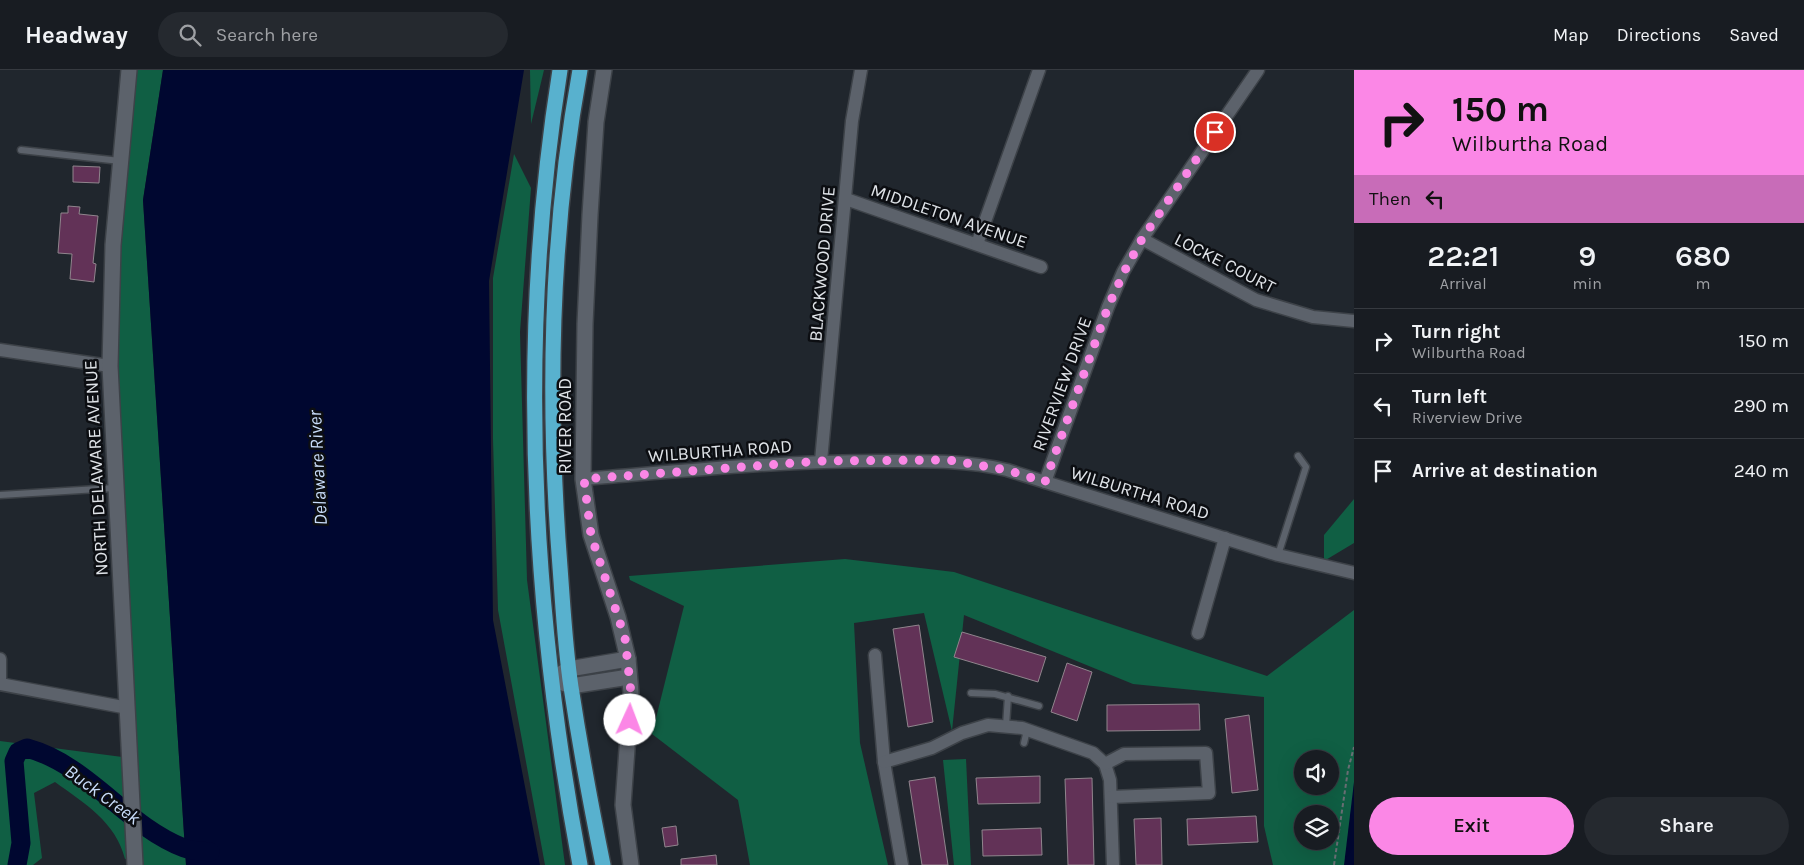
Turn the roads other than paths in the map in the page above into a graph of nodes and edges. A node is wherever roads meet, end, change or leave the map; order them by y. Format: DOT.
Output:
graph roads {
  1 [pos="129,70"];
  2 [pos="560,70"];
  3 [pos="580,70"];
  4 [pos="604,70"];
  5 [pos="861,70"];
  6 [pos="1039,70"];
  7 [pos="1258,70"];
  8 [pos="21,150"];
  9 [pos="120,161"];
  10 [pos="846,199"];
  11 [pos="1142,239"];
  12 [pos="977,244"];
  13 [pos="1041,267"];
  14 [pos="1354,322"];
  15 [pos="0,350"];
  16 [pos="110,366"];
  17 [pos="1298,456"];
  18 [pos="821,461"];
  19 [pos="584,479"];
  20 [pos="1045,482"];
  21 [pos="114,488"];
  22 [pos="0,495"];
  23 [pos="1225,538"];
  24 [pos="1278,555"];
  25 [pos="1354,573"];
  26 [pos="1198,633"];
  27 [pos="875,655"];
  28 [pos="628,659"];
  29 [pos="0,660"];
  30 [pos="569,669"];
  31 [pos="629,677"];
  32 [pos="552,679"];
  33 [pos="0,684"];
  34 [pos="571,686"];
  35 [pos="971,693"];
  36 [pos="1008,696"];
  37 [pos="1039,706"];
  38 [pos="128,708"];
  39 [pos="1006,726"];
  40 [pos="1027,730"];
  41 [pos="1024,744"];
  42 [pos="884,762"];
  43 [pos="1105,764"];
  44 [pos="1111,797"];
  45 [pos="134,865"];
  46 [pos="580,865"];
  47 [pos="603,865"];
  48 [pos="631,865"];
  49 [pos="902,865"];
  50 [pos="1113,865"];
  1 -- 9 [label="street, NORTH DELAWARE AVENUE"];
  2 -- 32 [label="highway, RIVER ROAD"];
  3 -- 30 [label="highway, RIVER ROAD"];
  4 -- 19 [label="street, RIVER ROAD"];
  5 -- 10 [label="street, BLACKWOOD DRIVE"];
  6 -- 12 [label="street"];
  7 -- 11 [label="street, RIVERVIEW DRIVE"];
  8 -- 9 [label="lane"];
  9 -- 16 [label="street, NORTH DELAWARE AVENUE"];
  10 -- 12 [label="street, MIDDLETON AVENUE"];
  10 -- 18 [label="street, BLACKWOOD DRIVE"];
  11 -- 14 [label="street, LOCKE COURT"];
  11 -- 20 [label="street, RIVERVIEW DRIVE"];
  12 -- 13 [label="street, MIDDLETON AVENUE"];
  15 -- 16 [label="street"];
  16 -- 21 [label="street, NORTH DELAWARE AVENUE"];
  17 -- 24 [label="lane"];
  18 -- 19 [label="street, WILBURTHA ROAD"];
  18 -- 20 [label="street, WILBURTHA ROAD"];
  19 -- 28 [label="street, RIVER ROAD"];
  20 -- 23 [label="street, WILBURTHA ROAD"];
  21 -- 22 [label="lane"];
  21 -- 38 [label="street, NORTH DELAWARE AVENUE"];
  23 -- 24 [label="street, WILBURTHA ROAD"];
  23 -- 26 [label="street"];
  24 -- 25 [label="street, WILBURTHA ROAD"];
  27 -- 42 [label="street"];
  28 -- 30 [label="street"];
  28 -- 31 [label="street, RIVER ROAD"];
  29 -- 33 [label="street"];
  30 -- 32 [label="street"];
  30 -- 34 [label="highway, RIVER ROAD"];
  31 -- 34 [label="street"];
  31 -- 48 [label="street, RIVER ROAD"];
  32 -- 34 [label="street"];
  32 -- 46 [label="highway, RIVER ROAD"];
  33 -- 38 [label="street"];
  34 -- 47 [label="highway, RIVER ROAD"];
  35 -- 36 [label="lane"];
  36 -- 37 [label="lane"];
  36 -- 39 [label="lane"];
  38 -- 45 [label="street, NORTH DELAWARE AVENUE"];
  39 -- 40 [label="street"];
  39 -- 42 [label="street"];
  40 -- 41 [label="lane"];
  40 -- 43 [label="street"];
  42 -- 49 [label="street"];
  43 -- 44 [label="street"];
  43 -- 44 [label="street"];
  44 -- 50 [label="street"];
}
